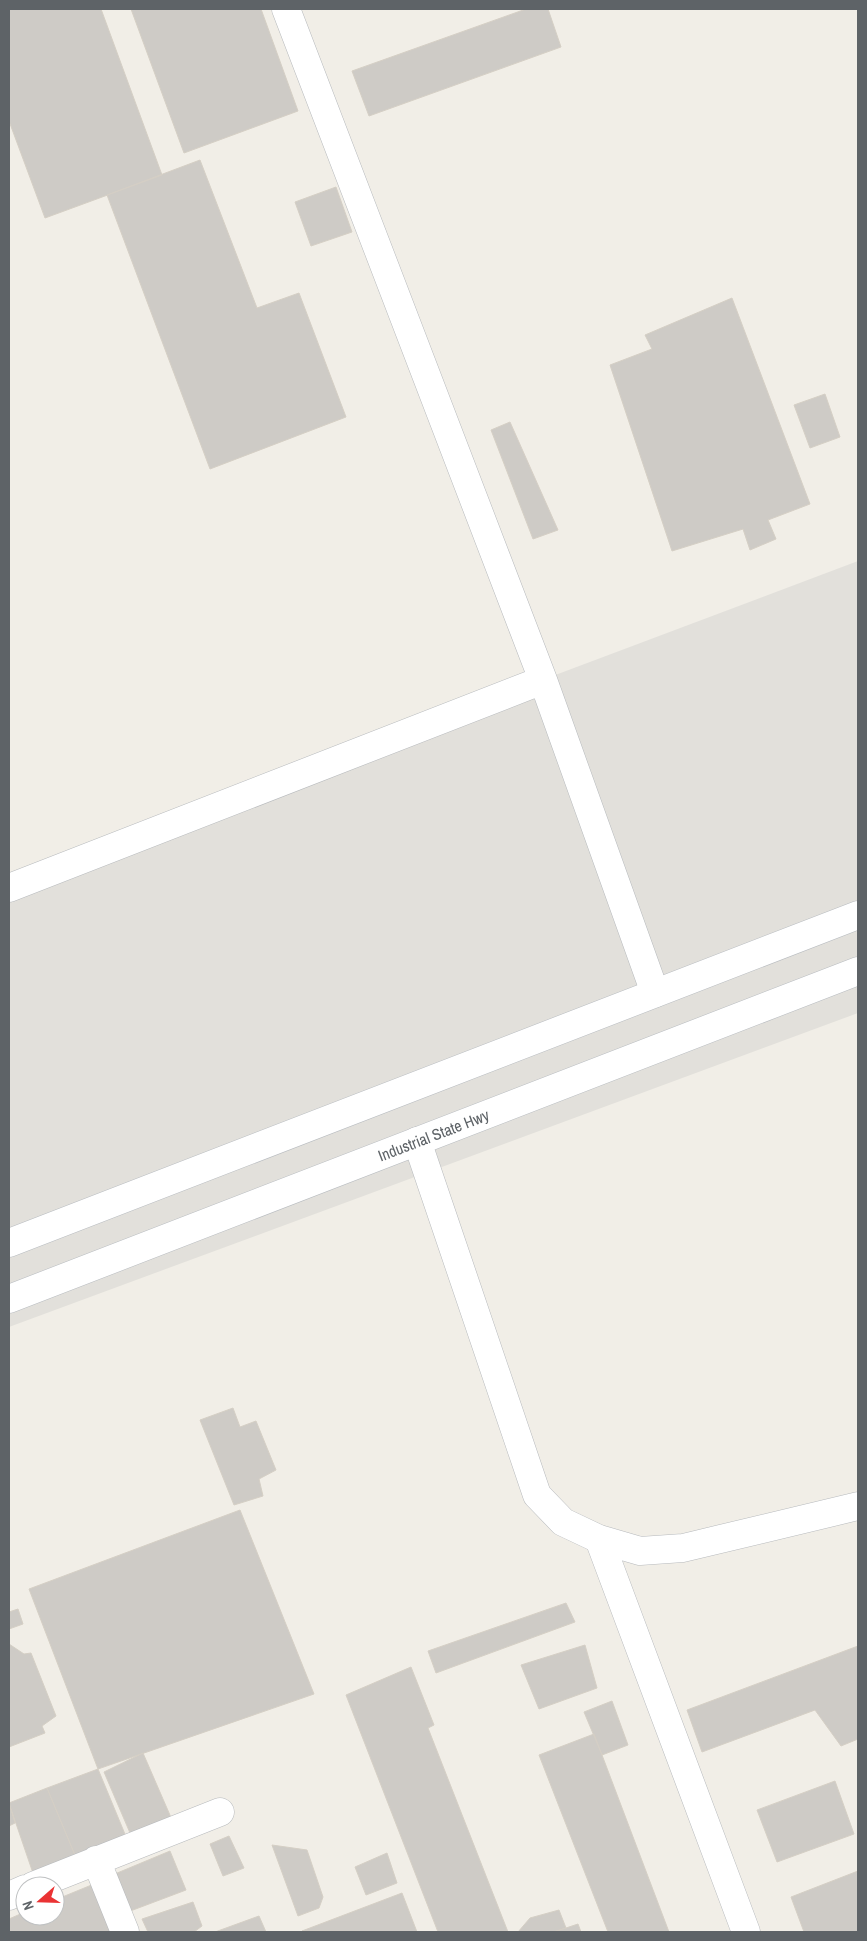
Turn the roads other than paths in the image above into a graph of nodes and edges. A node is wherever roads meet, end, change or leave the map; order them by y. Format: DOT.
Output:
graph roads {
  1 [pos="286,9"];
  2 [pos="543,680"];
  3 [pos="9,888"];
  4 [pos="858,915"];
  5 [pos="858,971"];
  6 [pos="655,993"];
  7 [pos="416,1142"];
  8 [pos="9,1243"];
  9 [pos="9,1298"];
  10 [pos="858,1506"];
  11 [pos="599,1540"];
  12 [pos="220,1812"];
  13 [pos="96,1860"];
  14 [pos="57,1876"];
  15 [pos="125,1932"];
  16 [pos="746,1932"];
  1 -- 2 [label="street"];
  2 -- 3 [label="street"];
  2 -- 6 [label="street"];
  4 -- 6 [label="street"];
  5 -- 7 [label="street, Industrial State Hwy"];
  6 -- 8 [label="street"];
  7 -- 9 [label="street, Industrial State Hwy"];
  7 -- 11 [label="street"];
  10 -- 11 [label="street"];
  11 -- 16 [label="street"];
  12 -- 13 [label="street"];
  13 -- 14 [label="street"];
  13 -- 15 [label="street"];
}
